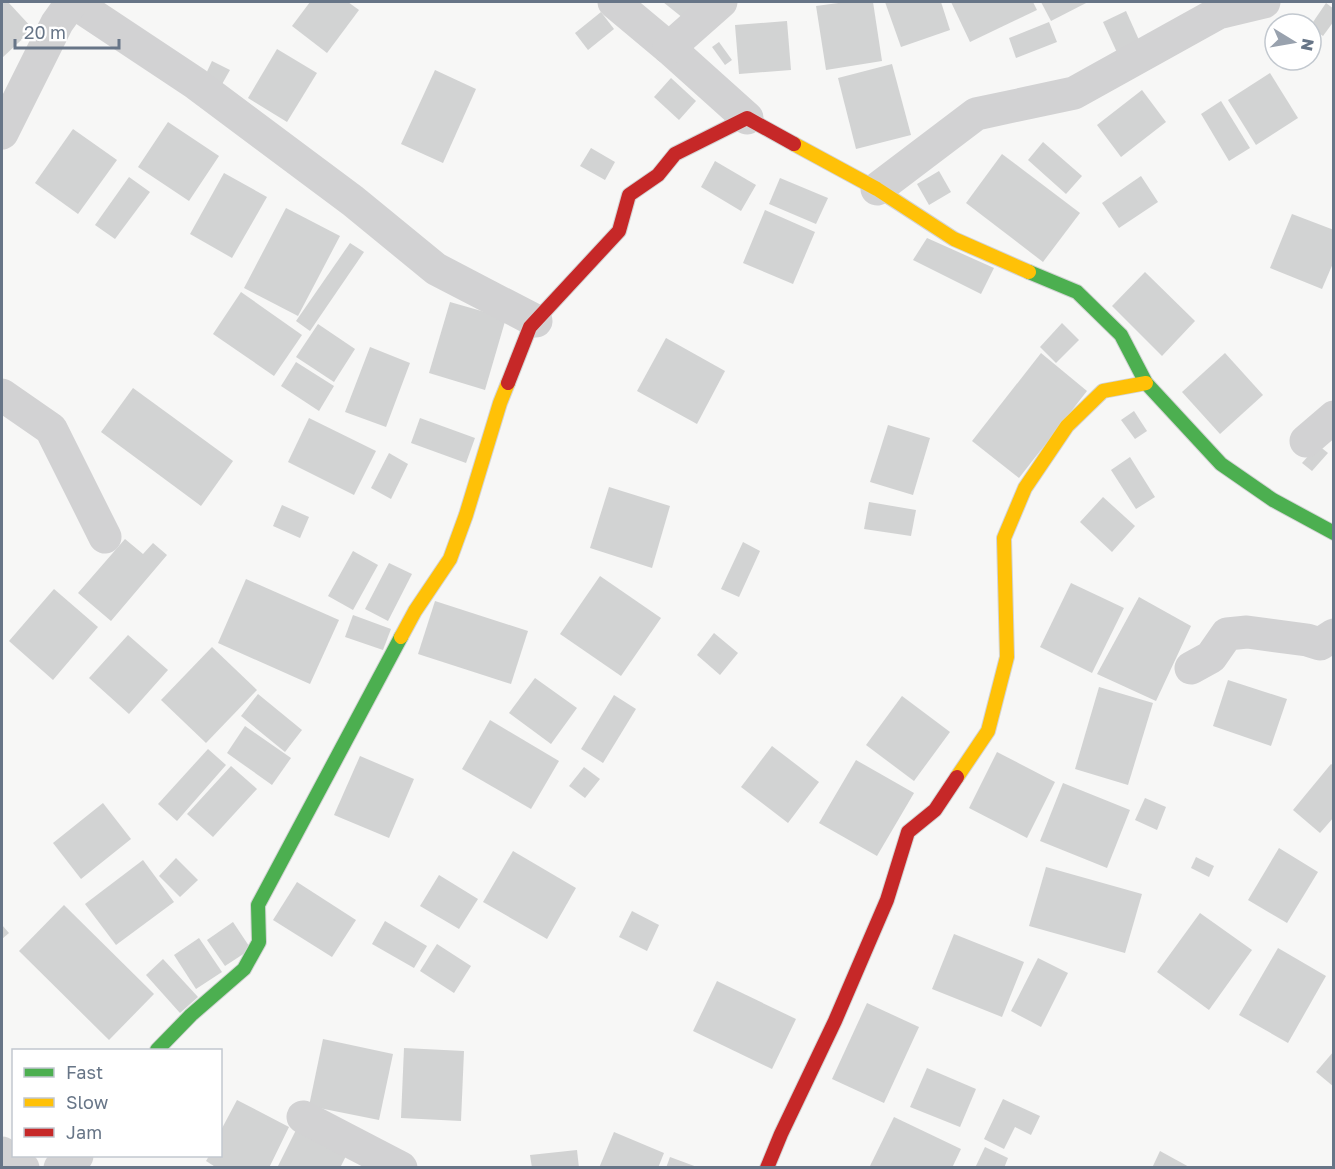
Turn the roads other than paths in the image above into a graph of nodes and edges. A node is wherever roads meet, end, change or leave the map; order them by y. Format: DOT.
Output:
graph roads {
  1 [pos="72,2"];
  2 [pos="614,2"];
  3 [pos="721,2"];
  4 [pos="1264,2"];
  5 [pos="669,48"];
  6 [pos="747,118"];
  7 [pos="2,133"];
  8 [pos="877,189"];
  9 [pos="536,321"];
  10 [pos="1146,383"];
  11 [pos="2,395"];
  12 [pos="1334,417"];
  13 [pos="1306,441"];
  14 [pos="1334,533"];
  15 [pos="105,537"];
  16 [pos="1334,635"];
  17 [pos="1334,640"];
  18 [pos="1191,668"];
  19 [pos="1334,668"];
  20 [pos="158,1049"];
  21 [pos="303,1117"];
  22 [pos="2,1153"];
  23 [pos="75,1157"];
  24 [pos="23,1167"];
  25 [pos="60,1167"];
  26 [pos="401,1167"];
  27 [pos="767,1167"];
  1 -- 7 [label="street"];
  1 -- 9 [label="street"];
  2 -- 5 [label="street"];
  3 -- 5 [label="street"];
  4 -- 8 [label="street"];
  5 -- 6 [label="street"];
  6 -- 8 [label="street"];
  6 -- 9 [label="street"];
  8 -- 10 [label="street"];
  9 -- 20 [label="street"];
  10 -- 14 [label="street"];
  10 -- 27 [label="street"];
  11 -- 15 [label="street"];
  12 -- 13 [label="street"];
  16 -- 18 [label="street"];
  17 -- 19 [label="street"];
  21 -- 26 [label="street"];
  22 -- 24 [label="street"];
  23 -- 25 [label="street"];
}
